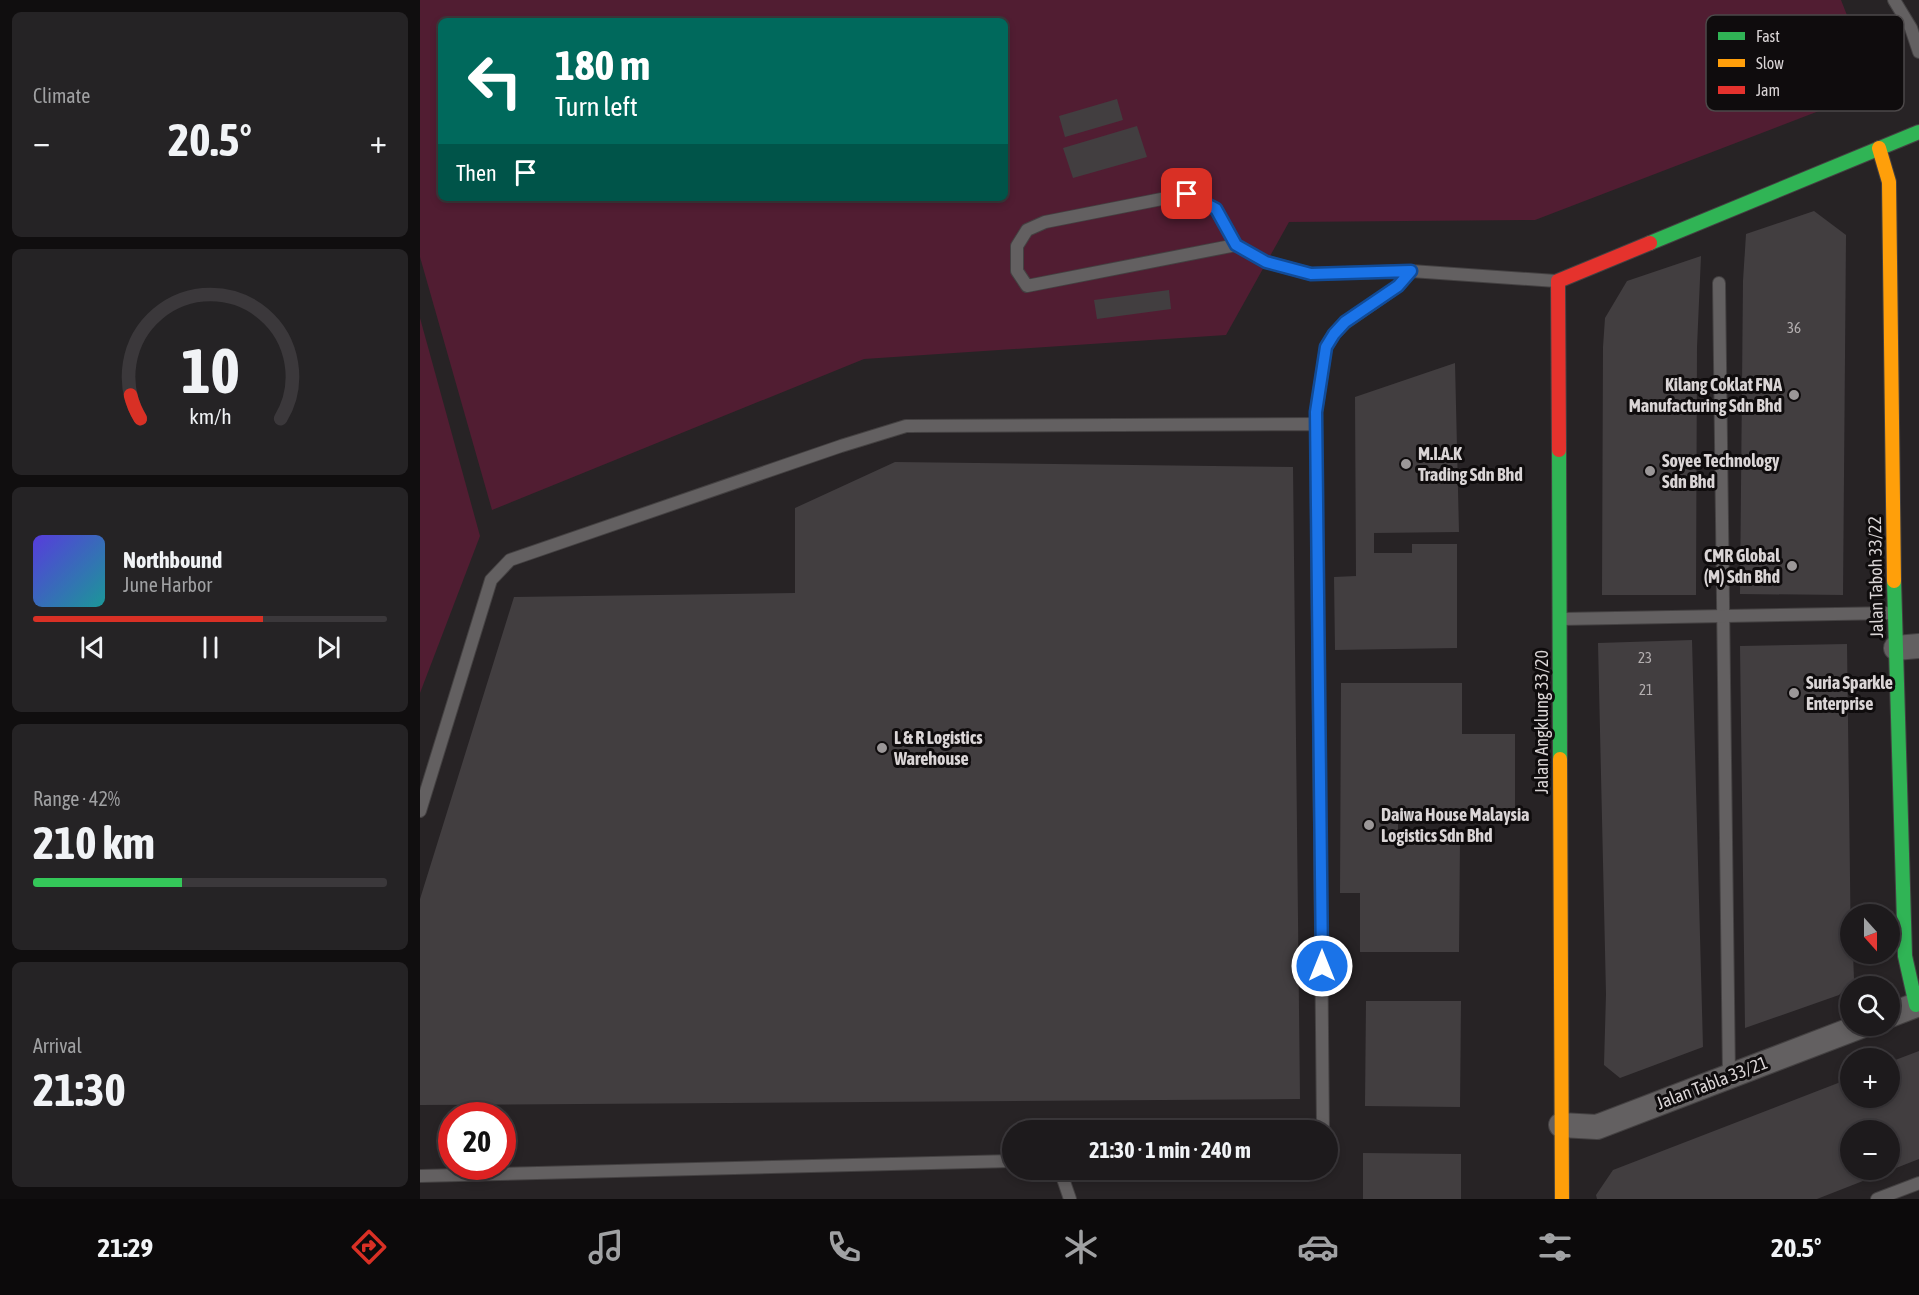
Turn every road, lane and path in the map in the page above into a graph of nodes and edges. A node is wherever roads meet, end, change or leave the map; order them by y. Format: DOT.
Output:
graph roads {
  1 [pos="1894,0"];
  2 [pos="1915,26"];
  3 [pos="1919,52"];
  4 [pos="1919,132"];
  5 [pos="1879,148"];
  6 [pos="1236,245"];
  7 [pos="1411,271"];
  8 [pos="1558,281"];
  9 [pos="1719,283"];
  10 [pos="1316,424"];
  11 [pos="1894,613"];
  12 [pos="1724,616"];
  13 [pos="1559,619"];
  14 [pos="1907,647"];
  15 [pos="420,811"];
  16 [pos="1918,1004"];
  17 [pos="1900,1011"];
  18 [pos="1840,1034"];
  19 [pos="1729,1077"];
  20 [pos="1323,1120"];
  21 [pos="1562,1125"];
  22 [pos="1002,1161"];
  23 [pos="420,1176"];
  24 [pos="1063,1180"];
  25 [pos="1919,1183"];
  26 [pos="1070,1199"];
  27 [pos="1562,1199"];
  28 [pos="1877,1199"];
  1 -- 2 [label="lane"];
  2 -- 3 [label="lane"];
  4 -- 5 [label="street"];
  5 -- 8 [label="street"];
  5 -- 11 [label="street, Jalan Taboh 33/22"];
  6 -- 6 [label="lane"];
  6 -- 7 [label="lane"];
  7 -- 8 [label="lane"];
  7 -- 10 [label="lane"];
  8 -- 13 [label="street, Jalan Angklung 33/20"];
  9 -- 12 [label="lane"];
  10 -- 15 [label="lane"];
  10 -- 20 [label="lane"];
  11 -- 12 [label="lane"];
  11 -- 14 [label="street, Jalan Taboh 33/22"];
  12 -- 13 [label="lane"];
  12 -- 19 [label="lane"];
  13 -- 21 [label="street, Jalan Angklung 33/20"];
  14 -- 16 [label="street, Jalan Taboh 33/22"];
  16 -- 17 [label="street"];
  18 -- 19 [label="street, Jalan Tabla 33/21"];
  19 -- 21 [label="street, Jalan Tabla 33/21"];
  21 -- 27 [label="street, Jalan Angklung 33/20"];
  22 -- 23 [label="lane"];
  24 -- 26 [label="lane"];
  25 -- 28 [label="lane"];
}
